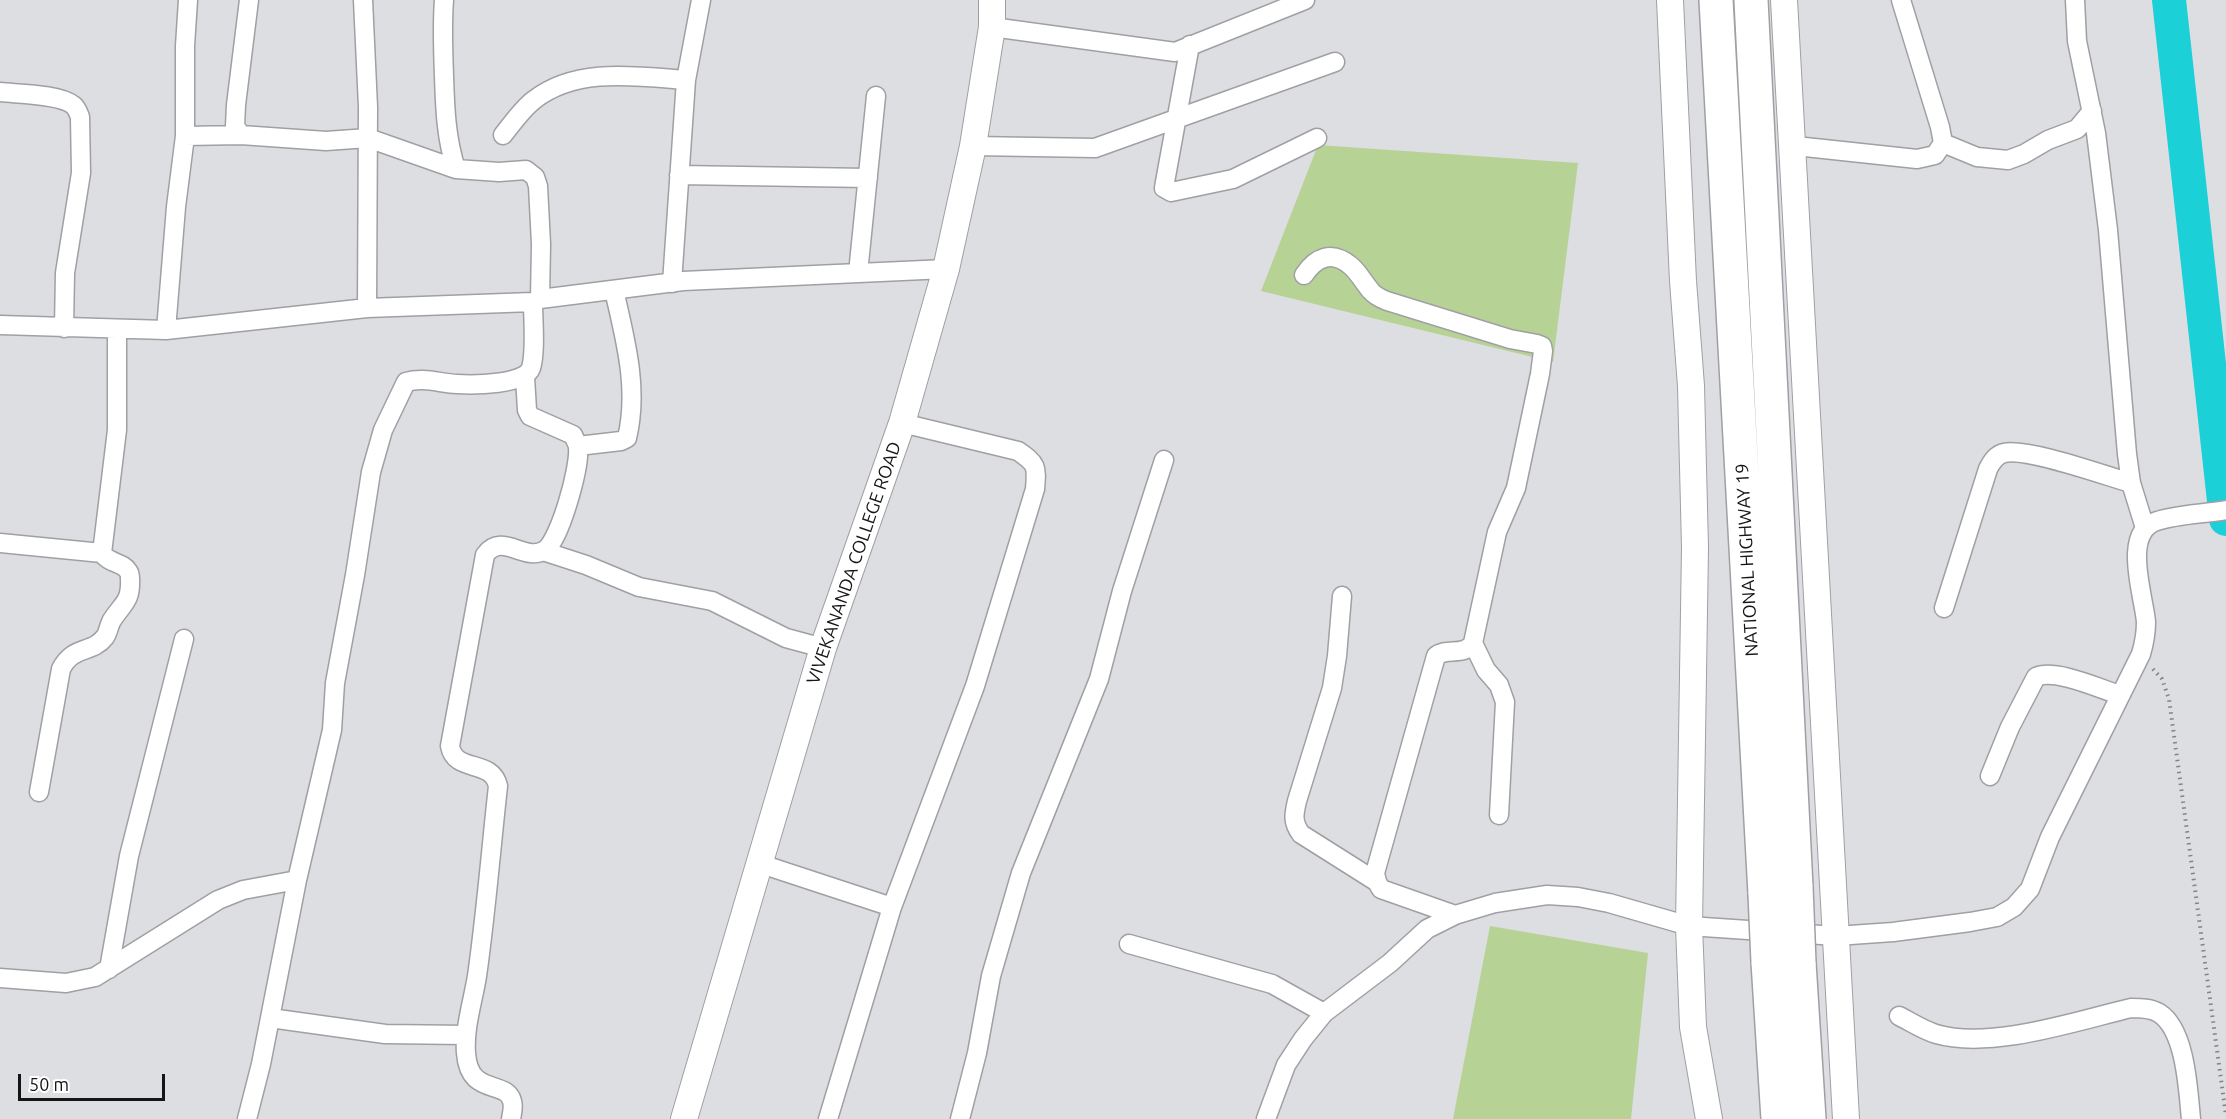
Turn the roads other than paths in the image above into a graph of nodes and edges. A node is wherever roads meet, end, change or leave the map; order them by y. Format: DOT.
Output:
graph roads {
  1 [pos="188,0"];
  2 [pos="249,0"];
  3 [pos="363,0"];
  4 [pos="444,0"];
  5 [pos="701,0"];
  6 [pos="992,0"];
  7 [pos="1305,0"];
  8 [pos="1670,0"];
  9 [pos="1716,0"];
  10 [pos="1751,0"];
  11 [pos="1784,0"];
  12 [pos="1901,0"];
  13 [pos="2074,0"];
  14 [pos="992,27"];
  15 [pos="1190,45"];
  16 [pos="1335,62"];
  17 [pos="686,80"];
  18 [pos="0,92"];
  19 [pos="876,96"];
  20 [pos="2092,111"];
  21 [pos="1175,119"];
  22 [pos="241,135"];
  23 [pos="503,135"];
  24 [pos="184,136"];
  25 [pos="368,138"];
  26 [pos="1317,138"];
  27 [pos="1943,143"];
  28 [pos="973,146"];
  29 [pos="1805,147"];
  30 [pos="456,169"];
  31 [pos="679,175"];
  32 [pos="868,178"];
  33 [pos="946,269"];
  34 [pos="858,273"];
  35 [pos="1304,275"];
  36 [pos="672,283"];
  37 [pos="614,290"];
  38 [pos="536,301"];
  39 [pos="367,308"];
  40 [pos="0,325"];
  41 [pos="64,328"];
  42 [pos="117,330"];
  43 [pos="166,330"];
  44 [pos="525,376"];
  45 [pos="902,423"];
  46 [pos="578,446"];
  47 [pos="1164,460"];
  48 [pos="2131,483"];
  49 [pos="2226,510"];
  50 [pos="2151,524"];
  51 [pos="0,543"];
  52 [pos="102,552"];
  53 [pos="543,552"];
  54 [pos="1342,596"];
  55 [pos="1944,608"];
  56 [pos="184,639"];
  57 [pos="1473,644"];
  58 [pos="822,648"];
  59 [pos="2120,695"];
  60 [pos="1990,776"];
  61 [pos="39,792"];
  62 [pos="1498,815"];
  63 [pos="758,863"];
  64 [pos="297,879"];
  65 [pos="1377,882"];
  66 [pos="1781,890"];
  67 [pos="892,908"];
  68 [pos="1455,915"];
  69 [pos="1689,926"];
  70 [pos="1836,936"];
  71 [pos="1129,944"];
  72 [pos="1784,962"];
  73 [pos="109,969"];
  74 [pos="0,978"];
  75 [pos="1324,1013"];
  76 [pos="1899,1016"];
  77 [pos="270,1018"];
  78 [pos="466,1035"];
  79 [pos="247,1119"];
  80 [pos="511,1119"];
  81 [pos="684,1119"];
  82 [pos="828,1119"];
  83 [pos="960,1119"];
  84 [pos="1266,1119"];
  85 [pos="1709,1119"];
  86 [pos="1778,1119"];
  87 [pos="1809,1119"];
  88 [pos="1846,1119"];
  89 [pos="2191,1119"];
  1 -- 24 [label="street"];
  2 -- 22 [label="street"];
  3 -- 25 [label="street"];
  4 -- 30 [label="street"];
  5 -- 17 [label="street"];
  6 -- 14 [label="main road, VIVEKANANDA COLLEGE ROAD"];
  7 -- 15 [label="street"];
  8 -- 69 [label="main road"];
  9 -- 66 [label="highway, NATIONAL HIGHWAY 19"];
  10 -- 66 [label="highway"];
  11 -- 70 [label="main road"];
  12 -- 27 [label="street"];
  13 -- 20 [label="street"];
  14 -- 15 [label="street"];
  14 -- 28 [label="main road, VIVEKANANDA COLLEGE ROAD"];
  15 -- 21 [label="street"];
  16 -- 21 [label="street"];
  17 -- 23 [label="street"];
  17 -- 31 [label="street"];
  18 -- 41 [label="street"];
  19 -- 32 [label="street"];
  20 -- 27 [label="street"];
  20 -- 48 [label="street"];
  21 -- 26 [label="street"];
  21 -- 28 [label="street"];
  22 -- 24 [label="street"];
  22 -- 25 [label="street"];
  24 -- 43 [label="street"];
  25 -- 30 [label="street"];
  25 -- 39 [label="street"];
  27 -- 29 [label="street"];
  28 -- 33 [label="main road, VIVEKANANDA COLLEGE ROAD"];
  30 -- 38 [label="street"];
  31 -- 32 [label="street"];
  31 -- 36 [label="street"];
  32 -- 34 [label="street"];
  33 -- 34 [label="street"];
  33 -- 45 [label="main road, VIVEKANANDA COLLEGE ROAD"];
  34 -- 36 [label="street"];
  35 -- 57 [label="street"];
  36 -- 37 [label="street"];
  37 -- 38 [label="street"];
  37 -- 46 [label="street"];
  38 -- 39 [label="street"];
  38 -- 44 [label="street"];
  39 -- 43 [label="street"];
  40 -- 41 [label="street"];
  41 -- 42 [label="street"];
  42 -- 43 [label="street"];
  42 -- 52 [label="street"];
  44 -- 46 [label="street"];
  44 -- 64 [label="street"];
  45 -- 58 [label="main road, VIVEKANANDA COLLEGE ROAD"];
  45 -- 67 [label="street"];
  46 -- 53 [label="street"];
  47 -- 83 [label="street"];
  48 -- 50 [label="street"];
  48 -- 55 [label="street"];
  49 -- 50 [label="street"];
  50 -- 59 [label="street"];
  51 -- 52 [label="street"];
  52 -- 61 [label="street"];
  53 -- 58 [label="street"];
  53 -- 78 [label="street"];
  54 -- 65 [label="street"];
  56 -- 73 [label="street"];
  57 -- 62 [label="street"];
  57 -- 65 [label="street"];
  58 -- 63 [label="main road, VIVEKANANDA COLLEGE ROAD"];
  59 -- 60 [label="street"];
  59 -- 70 [label="street"];
  63 -- 67 [label="street"];
  63 -- 81 [label="main road, VIVEKANANDA COLLEGE ROAD"];
  64 -- 73 [label="street"];
  64 -- 77 [label="street"];
  65 -- 68 [label="street"];
  66 -- 72 [label="highway, bridge"];
  67 -- 82 [label="street"];
  68 -- 69 [label="street"];
  68 -- 75 [label="street"];
  69 -- 70 [label="street"];
  69 -- 85 [label="main road"];
  70 -- 88 [label="main road"];
  71 -- 75 [label="street"];
  72 -- 86 [label="highway"];
  72 -- 87 [label="highway"];
  73 -- 74 [label="street"];
  75 -- 84 [label="street"];
  76 -- 89 [label="street"];
  77 -- 78 [label="street"];
  77 -- 79 [label="street"];
  78 -- 80 [label="street"];
}
